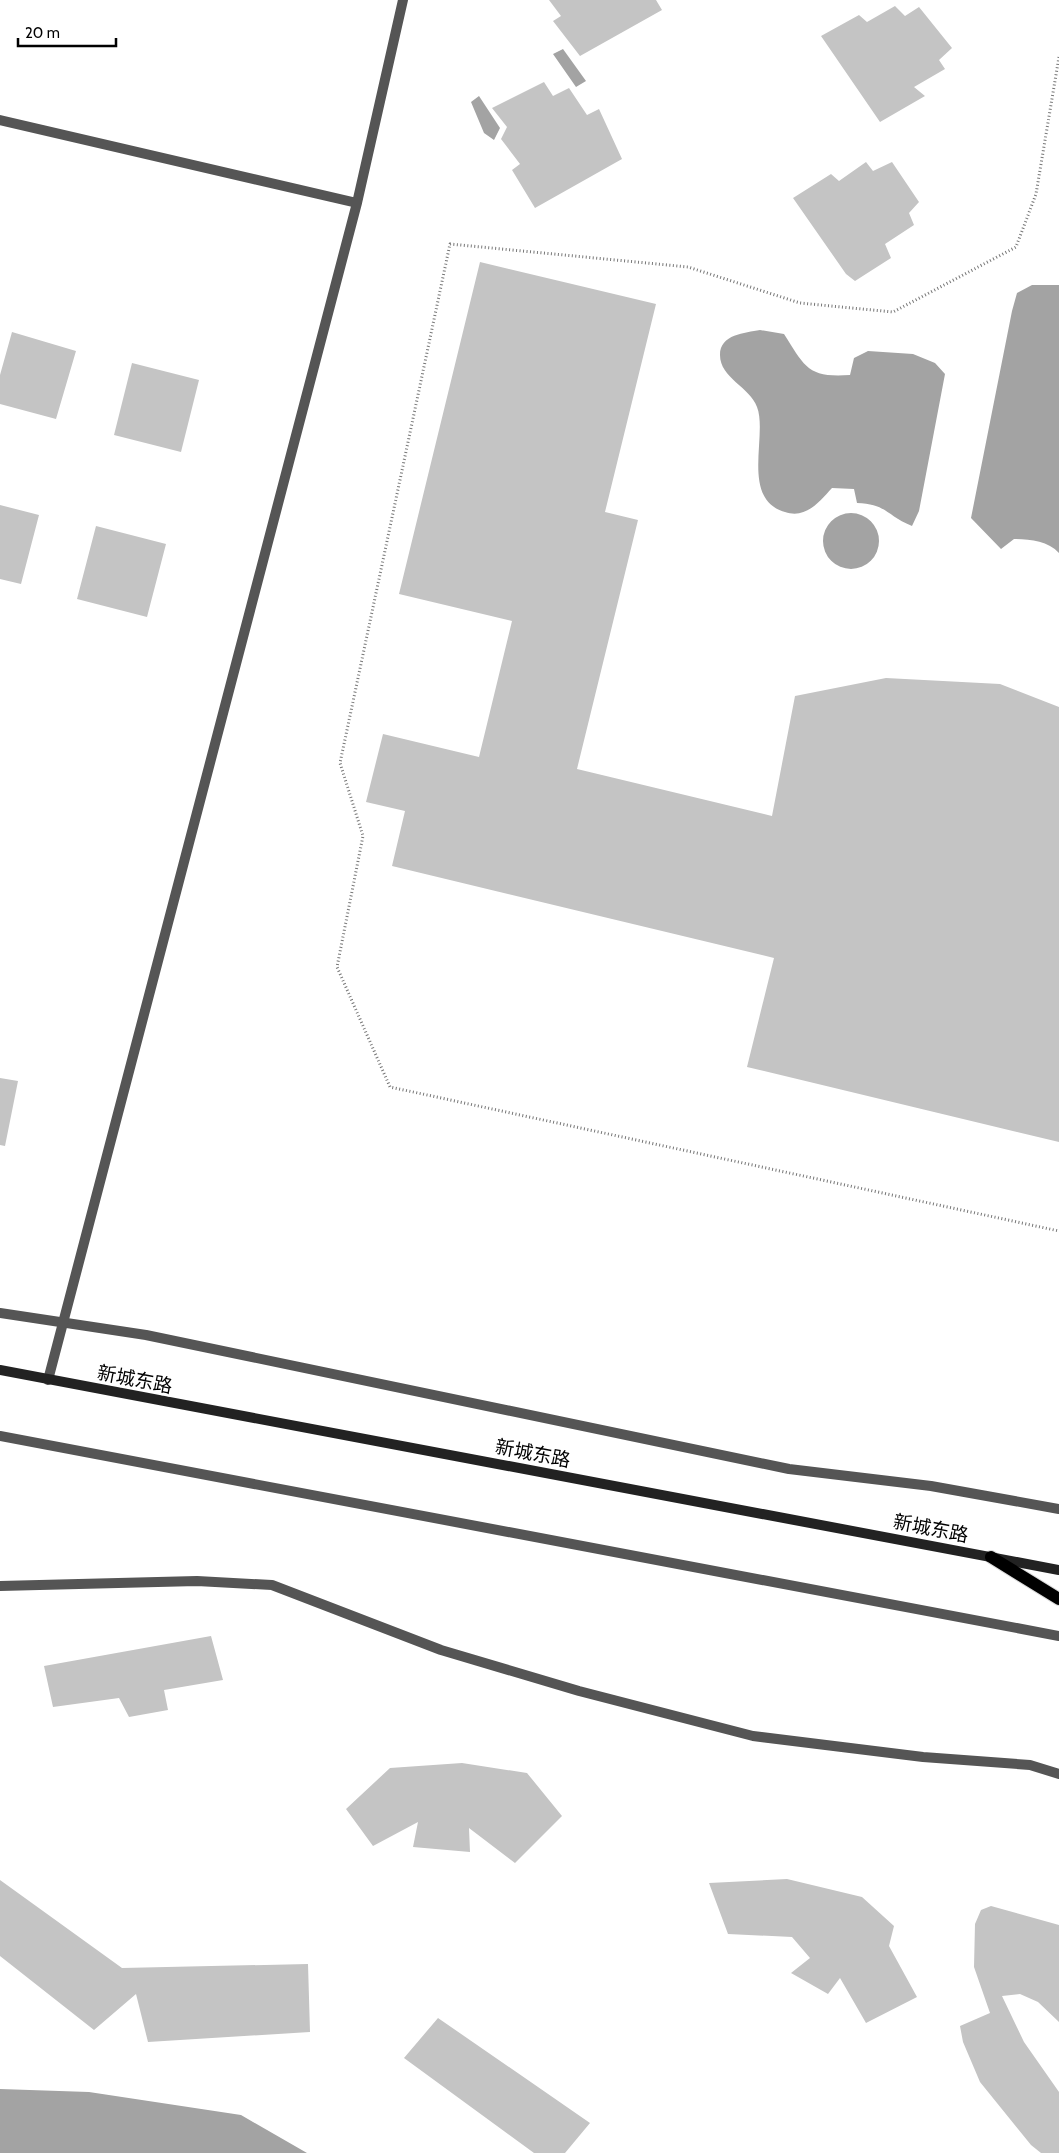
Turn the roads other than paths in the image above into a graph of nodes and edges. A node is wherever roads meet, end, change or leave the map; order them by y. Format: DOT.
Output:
graph roads {
  1 [pos="403,0"];
  2 [pos="0,120"];
  3 [pos="357,203"];
  4 [pos="0,1313"];
  5 [pos="63,1322"];
  6 [pos="0,1370"];
  7 [pos="48,1380"];
  8 [pos="0,1436"];
  9 [pos="1059,1509"];
  10 [pos="991,1557"];
  11 [pos="1059,1570"];
  12 [pos="0,1586"];
  13 [pos="1059,1599"];
  14 [pos="1059,1636"];
  15 [pos="1059,1774"];
  1 -- 3 [label="street"];
  2 -- 3 [label="street"];
  3 -- 5 [label="street"];
  4 -- 5 [label="street"];
  5 -- 7 [label="street"];
  5 -- 9 [label="street"];
  6 -- 7 [label="main road, 新城东路"];
  7 -- 10 [label="main road, 新城东路"];
  8 -- 14 [label="street"];
  10 -- 11 [label="main road, 新城东路"];
  10 -- 13 [label="main road"];
  12 -- 15 [label="street"];
}
